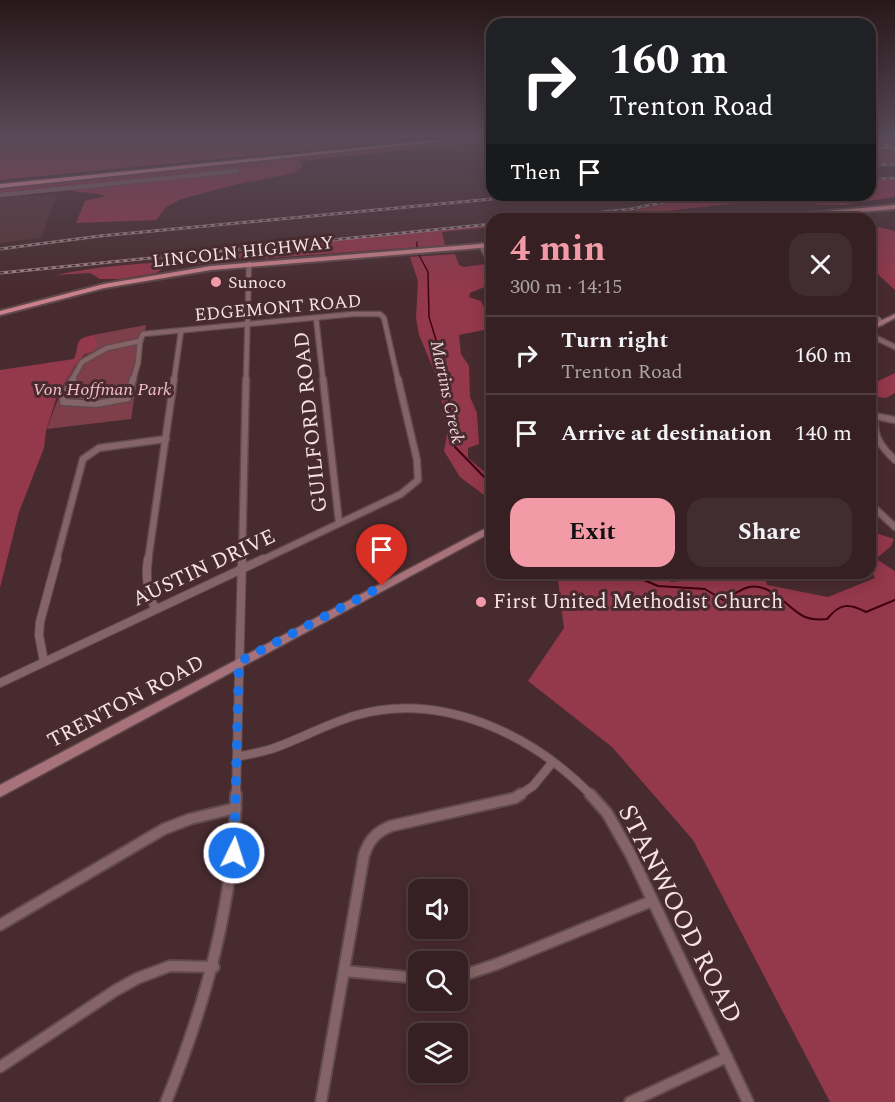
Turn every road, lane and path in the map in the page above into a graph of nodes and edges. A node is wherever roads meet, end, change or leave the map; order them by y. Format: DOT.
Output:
graph roads {
  1 [pos="75,187"];
  2 [pos="0,195"];
  3 [pos="895,205"];
  4 [pos="826,213"];
  5 [pos="482,245"];
  6 [pos="486,245"];
  7 [pos="486,253"];
  8 [pos="249,264"];
  9 [pos="0,313"];
  10 [pos="895,316"];
  11 [pos="316,318"];
  12 [pos="876,318"];
  13 [pos="882,323"];
  14 [pos="247,324"];
  15 [pos="876,326"];
  16 [pos="181,331"];
  17 [pos="876,337"];
  18 [pos="140,341"];
  19 [pos="895,347"];
  20 [pos="876,417"];
  21 [pos="895,420"];
  22 [pos="166,439"];
  23 [pos="876,439"];
  24 [pos="895,460"];
  25 [pos="418,480"];
  26 [pos="876,510"];
  27 [pos="339,523"];
  28 [pos="895,527"];
  29 [pos="486,531"];
  30 [pos="242,569"];
  31 [pos="155,609"];
  32 [pos="44,662"];
  33 [pos="239,662"];
  34 [pos="0,683"];
  35 [pos="237,758"];
  36 [pos="552,762"];
  37 [pos="0,791"];
  38 [pos="237,808"];
  39 [pos="652,901"];
  40 [pos="0,925"];
  41 [pos="214,967"];
  42 [pos="344,971"];
  43 [pos="468,974"];
  44 [pos="408,977"];
  45 [pos="727,1057"];
  46 [pos="0,1067"];
  47 [pos="166,1102"];
  48 [pos="321,1102"];
  49 [pos="630,1102"];
  50 [pos="748,1102"];
  1 -- 2 [label="street"];
  3 -- 4 [label="main road"];
  5 -- 6 [label="main road, LINCOLN HIGHWAY"];
  5 -- 7 [label="street"];
  5 -- 8 [label="main road, LINCOLN HIGHWAY"];
  8 -- 9 [label="main road, LINCOLN HIGHWAY"];
  8 -- 14 [label="street"];
  10 -- 13 [label="main road"];
  11 -- 14 [label="street, EDGEMONT ROAD"];
  11 -- 25 [label="street, EDGEMONT ROAD"];
  11 -- 27 [label="street, GUILFORD ROAD"];
  12 -- 13 [label="street"];
  13 -- 15 [label="main road"];
  14 -- 16 [label="street, EDGEMONT ROAD"];
  14 -- 30 [label="street"];
  16 -- 18 [label="street, EDGEMONT ROAD"];
  16 -- 22 [label="street"];
  17 -- 19 [label="street"];
  18 -- 18 [label="street"];
  20 -- 21 [label="street"];
  22 -- 31 [label="street"];
  22 -- 32 [label="street"];
  23 -- 24 [label="street"];
  25 -- 27 [label="street, AUSTIN DRIVE"];
  26 -- 28 [label="street"];
  27 -- 30 [label="street, AUSTIN DRIVE"];
  29 -- 33 [label="main road, TRENTON ROAD"];
  30 -- 31 [label="street, AUSTIN DRIVE"];
  30 -- 33 [label="street"];
  31 -- 32 [label="street, AUSTIN DRIVE"];
  32 -- 34 [label="street, AUSTIN DRIVE"];
  33 -- 35 [label="street"];
  33 -- 37 [label="main road, TRENTON ROAD"];
  35 -- 36 [label="street, STANWOOD ROAD"];
  35 -- 38 [label="street"];
  36 -- 39 [label="street, STANWOOD ROAD"];
  36 -- 42 [label="street"];
  38 -- 40 [label="street"];
  38 -- 41 [label="street"];
  39 -- 43 [label="street"];
  39 -- 45 [label="street, STANWOOD ROAD"];
  41 -- 46 [label="street"];
  41 -- 47 [label="street"];
  42 -- 44 [label="street"];
  42 -- 48 [label="street"];
  45 -- 49 [label="street"];
  45 -- 50 [label="street, STANWOOD ROAD"];
}
